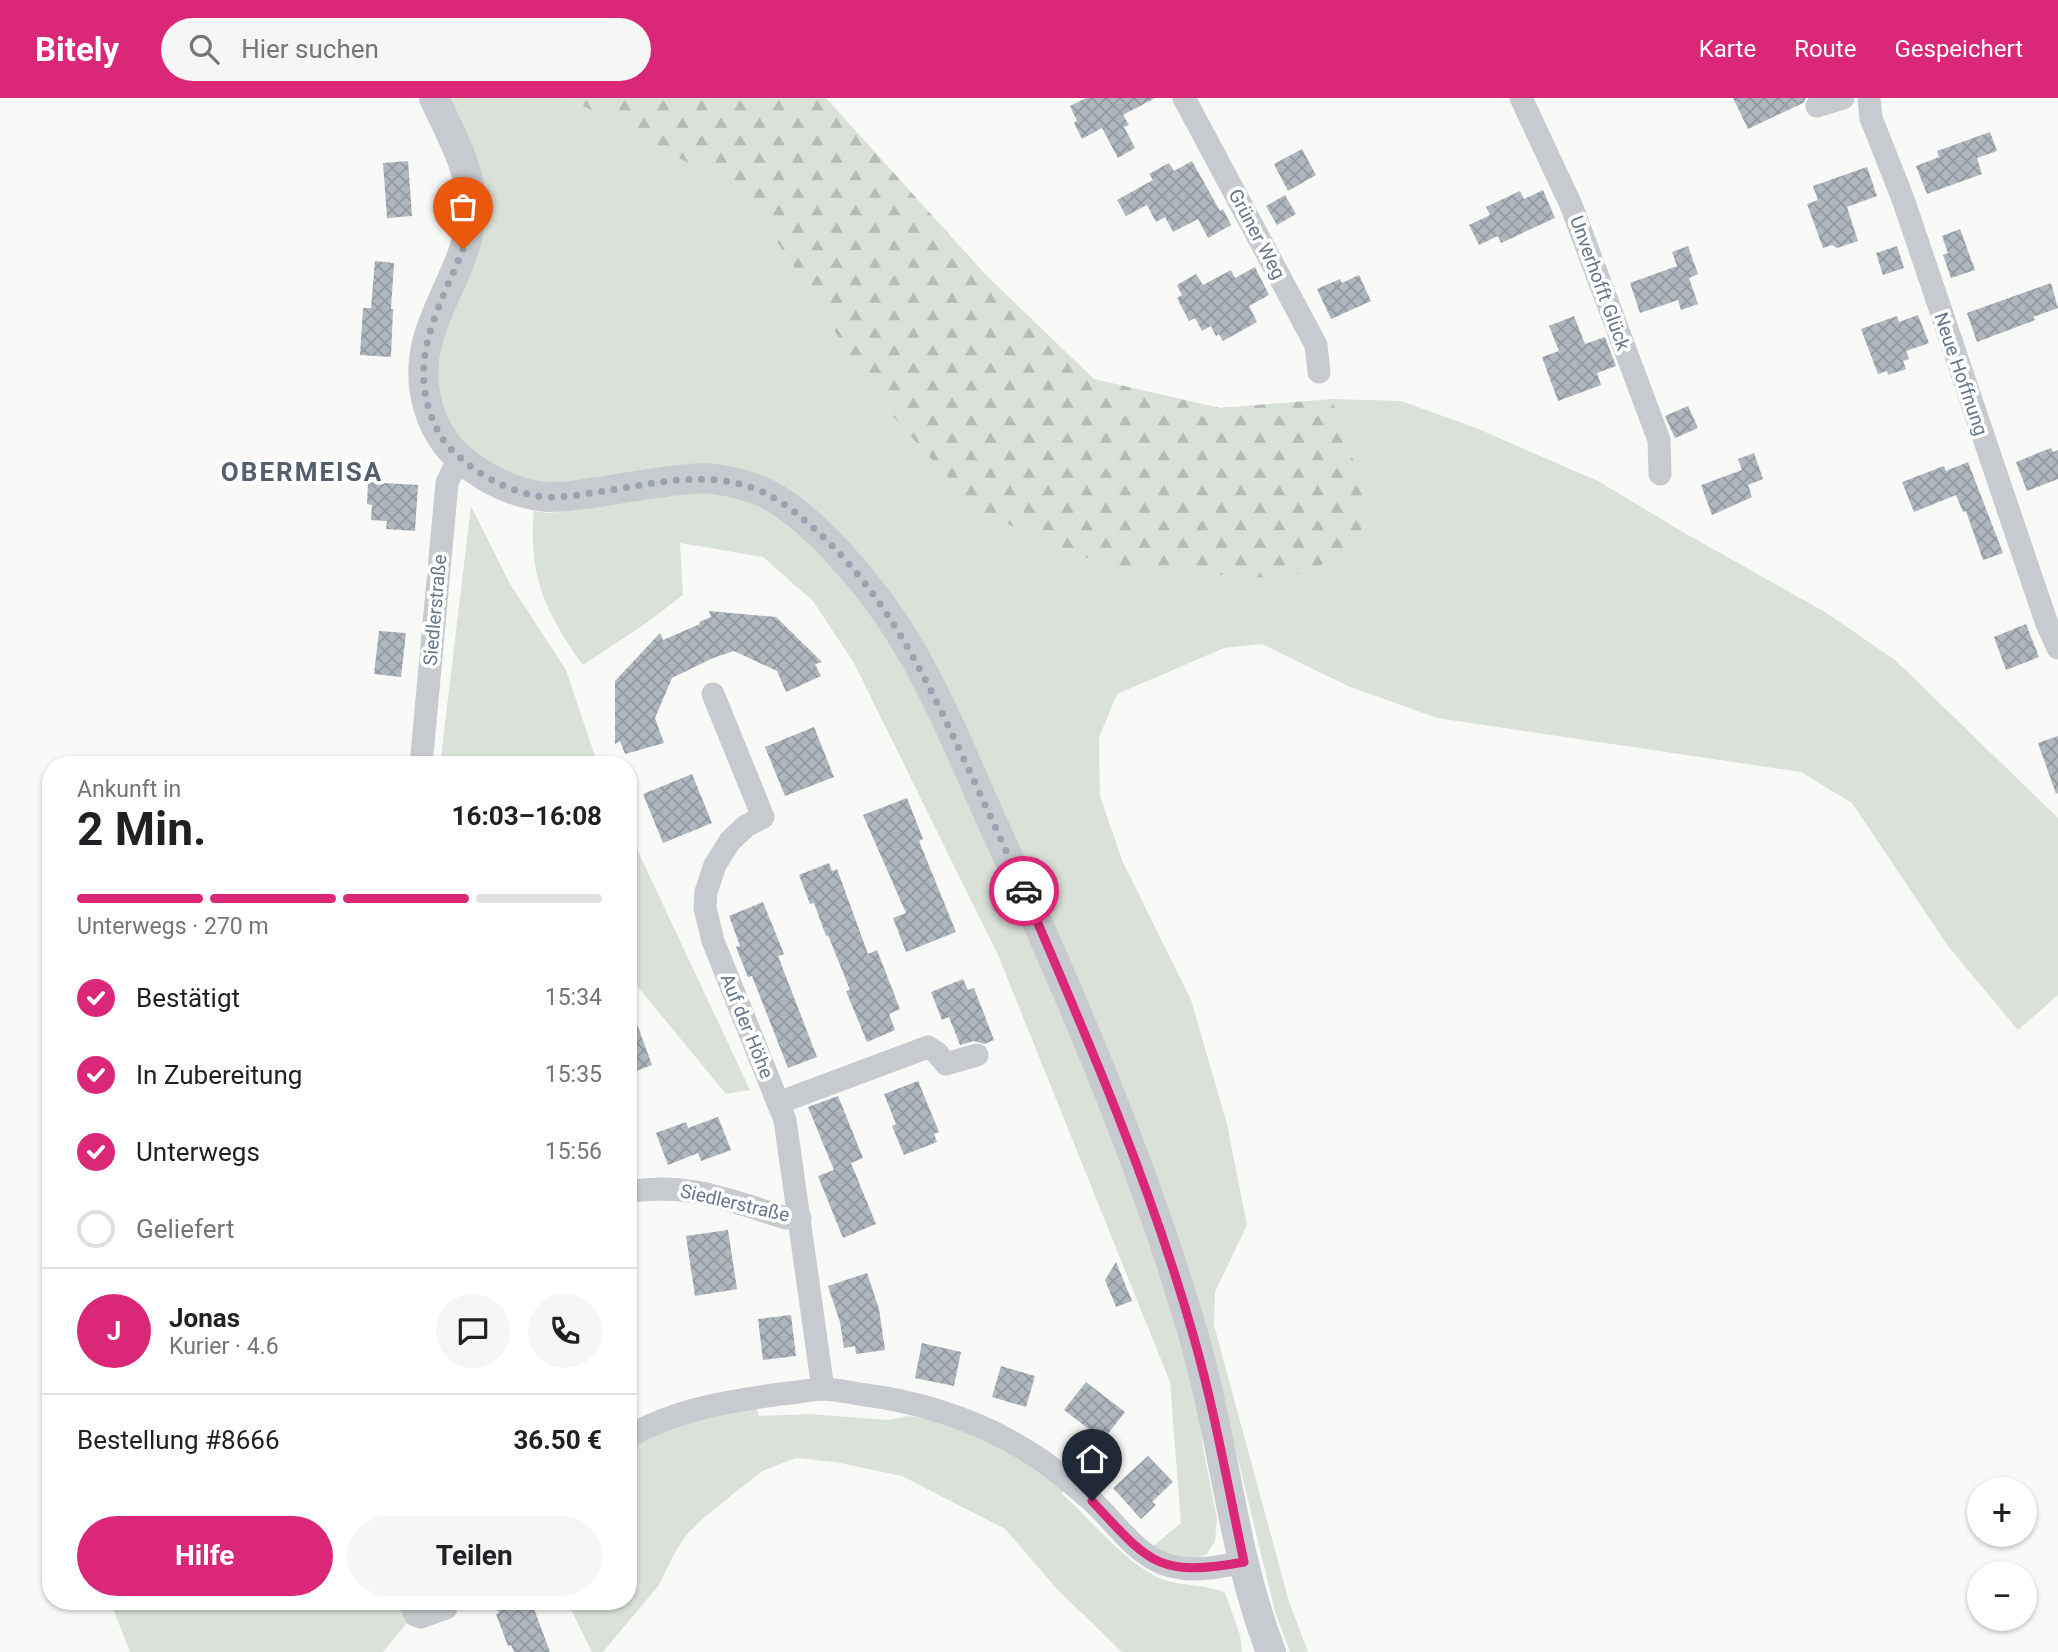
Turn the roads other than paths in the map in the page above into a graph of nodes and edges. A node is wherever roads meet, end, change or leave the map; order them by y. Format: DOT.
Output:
graph roads {
  1 [pos="434,98"];
  2 [pos="1184,98"];
  3 [pos="1521,98"];
  4 [pos="1843,98"];
  5 [pos="1869,98"];
  6 [pos="1817,106"];
  7 [pos="1319,372"];
  8 [pos="458,457"];
  9 [pos="1660,474"];
  10 [pos="2058,648"];
  11 [pos="713,694"];
  12 [pos="422,756"];
  13 [pos="977,1055"];
  14 [pos="778,1103"];
  15 [pos="637,1191"];
  16 [pos="800,1218"];
  17 [pos="823,1389"];
  18 [pos="637,1433"];
  19 [pos="1244,1562"];
  20 [pos="413,1610"];
  21 [pos="440,1610"];
  22 [pos="1271,1652"];
  1 -- 8 [label="street"];
  2 -- 7 [label="street, Grüner Weg"];
  3 -- 9 [label="street, Unverhofft Glück"];
  4 -- 6 [label="street"];
  5 -- 10 [label="street, Neue Hoffnung"];
  8 -- 12 [label="street, Siedlerstraße"];
  8 -- 19 [label="street"];
  11 -- 14 [label="street, Auf der Höhe"];
  13 -- 14 [label="street"];
  14 -- 16 [label="street, Auf der Höhe"];
  15 -- 16 [label="street, Siedlerstraße"];
  16 -- 17 [label="street, Auf der Höhe"];
  17 -- 18 [label="street"];
  17 -- 19 [label="street"];
  19 -- 22 [label="street"];
  20 -- 21 [label="street"];
}
